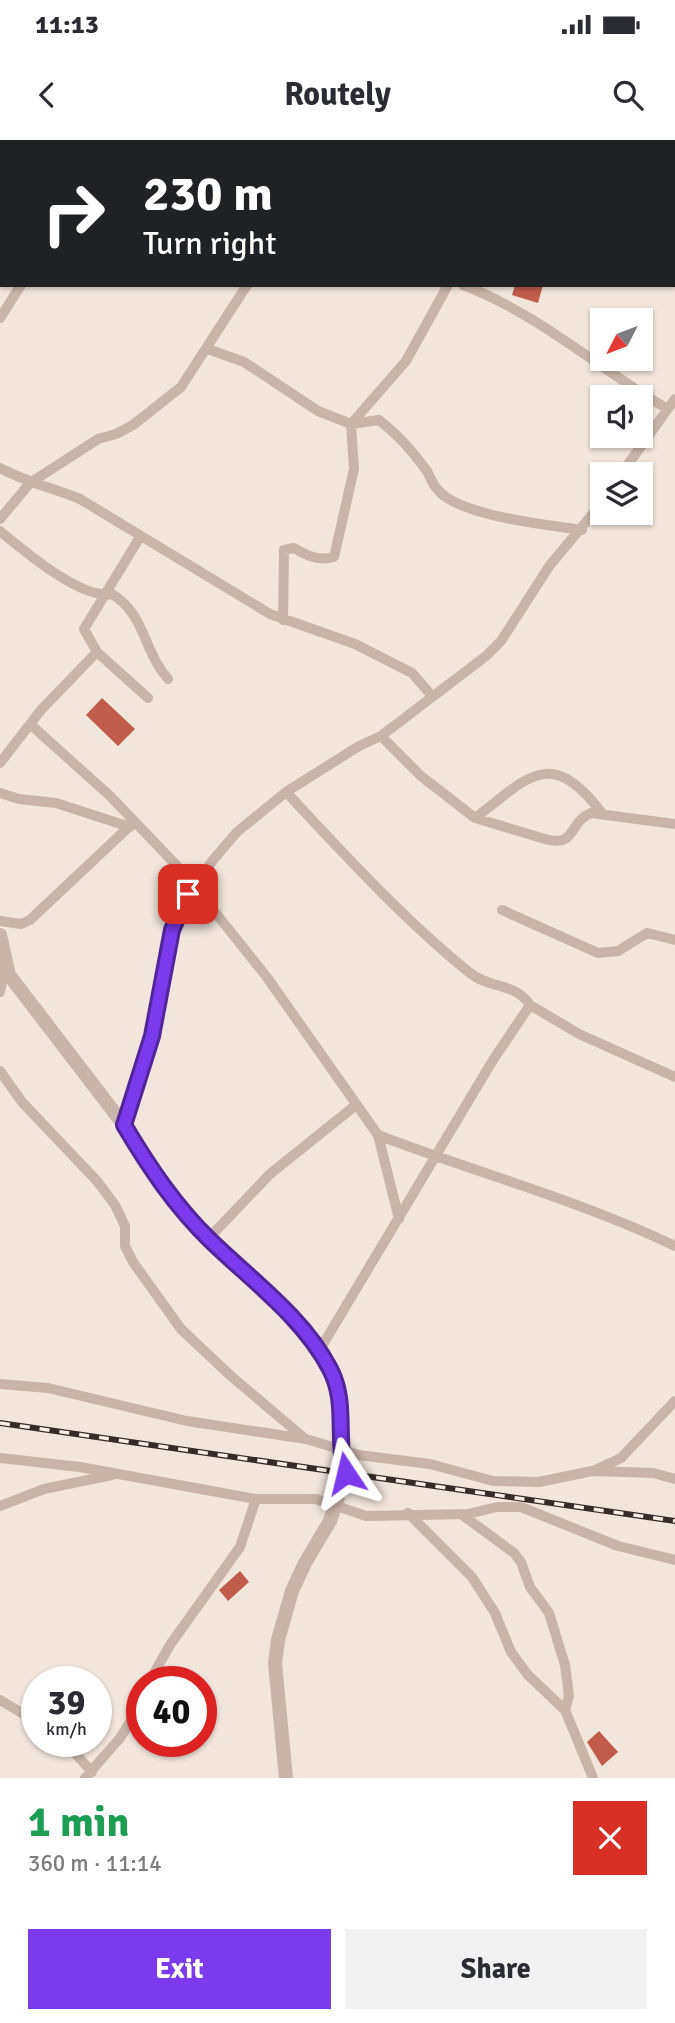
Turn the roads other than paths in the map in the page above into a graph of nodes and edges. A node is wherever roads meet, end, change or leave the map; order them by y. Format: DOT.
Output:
graph roads {
  1 [pos="20,287"];
  2 [pos="246,287"];
  3 [pos="447,287"];
  4 [pos="467,287"];
  5 [pos="0,318"];
  6 [pos="208,349"];
  7 [pos="675,399"];
  8 [pos="666,408"];
  9 [pos="351,424"];
  10 [pos="629,462"];
  11 [pos="0,468"];
  12 [pos="30,483"];
  13 [pos="0,519"];
  14 [pos="590,519"];
  15 [pos="582,530"];
  16 [pos="0,531"];
  17 [pos="140,537"];
  18 [pos="102,596"];
  19 [pos="283,620"];
  20 [pos="97,652"];
  21 [pos="168,679"];
  22 [pos="432,696"];
  23 [pos="148,698"];
  24 [pos="30,724"];
  25 [pos="381,736"];
  26 [pos="0,763"];
  27 [pos="286,792"];
  28 [pos="0,793"];
  29 [pos="675,810"];
  30 [pos="602,813"];
  31 [pos="475,818"];
  32 [pos="671,823"];
  33 [pos="132,825"];
  34 [pos="195,885"];
  35 [pos="502,910"];
  36 [pos="0,921"];
  37 [pos="0,935"];
  38 [pos="675,940"];
  39 [pos="5,967"];
  40 [pos="0,992"];
  41 [pos="530,1005"];
  42 [pos="0,1071"];
  43 [pos="675,1077"];
  44 [pos="356,1105"];
  45 [pos="124,1125"];
  46 [pos="378,1135"];
  47 [pos="436,1157"];
  48 [pos="399,1219"];
  49 [pos="208,1238"];
  50 [pos="675,1246"];
  51 [pos="319,1351"];
  52 [pos="0,1374"];
  53 [pos="5,1385"];
  54 [pos="675,1401"];
  55 [pos="306,1439"];
  56 [pos="339,1451"];
  57 [pos="0,1458"];
  58 [pos="592,1471"];
  59 [pos="114,1474"];
  60 [pos="675,1479"];
  61 [pos="256,1499"];
  62 [pos="0,1506"];
  63 [pos="337,1507"];
  64 [pos="408,1513"];
  65 [pos="461,1514"];
  66 [pos="675,1560"];
  67 [pos="158,1666"];
  68 [pos="0,1700"];
  69 [pos="565,1710"];
  70 [pos="21,1712"];
  71 [pos="126,1728"];
  72 [pos="76,1757"];
  73 [pos="89,1775"];
  74 [pos="286,1778"];
  75 [pos="593,1778"];
  1 -- 5 [label="street"];
  2 -- 6 [label="street"];
  3 -- 9 [label="street"];
  4 -- 8 [label="street"];
  6 -- 9 [label="street"];
  6 -- 12 [label="street"];
  7 -- 8 [label="street"];
  8 -- 10 [label="street"];
  9 -- 15 [label="street"];
  9 -- 19 [label="street"];
  11 -- 12 [label="street"];
  12 -- 13 [label="street"];
  12 -- 17 [label="street"];
  14 -- 15 [label="street"];
  15 -- 22 [label="street"];
  16 -- 18 [label="street"];
  17 -- 18 [label="street"];
  17 -- 19 [label="street"];
  18 -- 20 [label="street"];
  18 -- 21 [label="street"];
  19 -- 22 [label="street"];
  20 -- 23 [label="street"];
  20 -- 24 [label="street"];
  22 -- 25 [label="street"];
  24 -- 26 [label="street"];
  24 -- 33 [label="street"];
  25 -- 27 [label="street"];
  25 -- 31 [label="street"];
  27 -- 34 [label="street"];
  27 -- 41 [label="street"];
  28 -- 33 [label="street"];
  29 -- 32 [label="street"];
  30 -- 31 [label="street"];
  30 -- 31 [label="street"];
  30 -- 32 [label="street"];
  33 -- 34 [label="street"];
  33 -- 36 [label="street"];
  34 -- 44 [label="street"];
  34 -- 45 [label="street"];
  35 -- 38 [label="street"];
  37 -- 39 [label="street"];
  39 -- 40 [label="street"];
  39 -- 45 [label="street"];
  41 -- 43 [label="street"];
  41 -- 47 [label="street"];
  42 -- 55 [label="street"];
  44 -- 46 [label="street"];
  44 -- 49 [label="street"];
  45 -- 49 [label="street"];
  46 -- 47 [label="street"];
  46 -- 48 [label="street"];
  47 -- 48 [label="street"];
  47 -- 50 [label="street"];
  48 -- 51 [label="street"];
  49 -- 51 [label="street"];
  51 -- 56 [label="street"];
  52 -- 53 [label="street"];
  53 -- 55 [label="street"];
  54 -- 58 [label="street"];
  55 -- 56 [label="street"];
  56 -- 58 [label="street"];
  56 -- 63 [label="street"];
  57 -- 59 [label="street"];
  58 -- 60 [label="street"];
  59 -- 61 [label="street"];
  59 -- 62 [label="street"];
  61 -- 63 [label="street"];
  61 -- 67 [label="street"];
  63 -- 64 [label="street"];
  63 -- 74 [label="street"];
  64 -- 65 [label="street"];
  64 -- 69 [label="street"];
  65 -- 66 [label="street"];
  65 -- 69 [label="street"];
  68 -- 70 [label="street"];
  69 -- 75 [label="street"];
  71 -- 73 [label="street"];
  72 -- 73 [label="street"];
}
